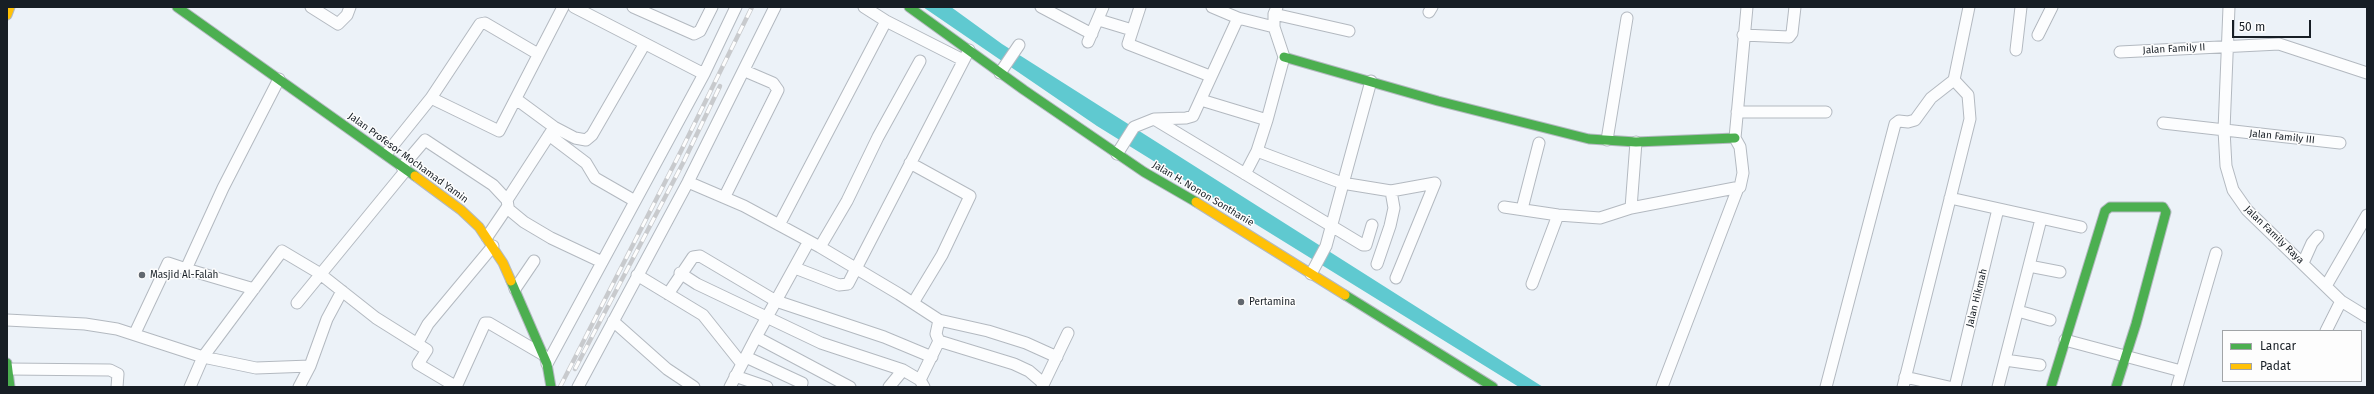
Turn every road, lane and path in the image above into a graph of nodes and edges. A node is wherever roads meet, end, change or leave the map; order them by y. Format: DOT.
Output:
graph roads {
  1 [pos="10,7"];
  2 [pos="178,7"];
  3 [pos="311,7"];
  4 [pos="350,7"];
  5 [pos="563,7"];
  6 [pos="574,7"];
  7 [pos="633,7"];
  8 [pos="712,7"];
  9 [pos="736,7"];
  10 [pos="775,7"];
  11 [pos="864,7"];
  12 [pos="909,7"];
  13 [pos="1041,7"];
  14 [pos="1103,7"];
  15 [pos="1140,7"];
  16 [pos="1212,7"];
  17 [pos="1795,7"];
  18 [pos="1968,7"];
  19 [pos="2021,7"];
  20 [pos="2052,7"];
  21 [pos="2229,7"];
  22 [pos="1745,8"];
  23 [pos="1275,10"];
  24 [pos="7,16"];
  25 [pos="1238,18"];
  26 [pos="1627,18"];
  27 [pos="1099,20"];
  28 [pos="886,21"];
  29 [pos="1274,27"];
  30 [pos="1132,30"];
  31 [pos="1349,31"];
  32 [pos="1743,35"];
  33 [pos="2038,35"];
  34 [pos="644,45"];
  35 [pos="2228,45"];
  36 [pos="1018,47"];
  37 [pos="969,50"];
  38 [pos="2016,50"];
  39 [pos="2120,52"];
  40 [pos="538,54"];
  41 [pos="1284,57"];
  42 [pos="963,60"];
  43 [pos="920,61"];
  44 [pos="1003,69"];
  45 [pos="745,71"];
  46 [pos="2367,73"];
  47 [pos="704,74"];
  48 [pos="1210,76"];
  49 [pos="280,79"];
  50 [pos="1954,80"];
  51 [pos="1371,81"];
  52 [pos="431,98"];
  53 [pos="516,99"];
  54 [pos="1201,100"];
  55 [pos="1736,112"];
  56 [pos="1826,112"];
  57 [pos="1154,119"];
  58 [pos="1267,120"];
  59 [pos="2163,123"];
  60 [pos="2224,130"];
  61 [pos="551,131"];
  62 [pos="1735,138"];
  63 [pos="1607,140"];
  64 [pos="1636,142"];
  65 [pos="2340,142"];
  66 [pos="1539,143"];
  67 [pos="1119,149"];
  68 [pos="1257,151"];
  69 [pos="386,154"];
  70 [pos="910,163"];
  71 [pos="404,168"];
  72 [pos="1245,174"];
  73 [pos="688,182"];
  74 [pos="1342,184"];
  75 [pos="1738,188"];
  76 [pos="1391,191"];
  77 [pos="725,196"];
  78 [pos="1950,198"];
  79 [pos="635,201"];
  80 [pos="507,204"];
  81 [pos="1504,207"];
  82 [pos="1631,208"];
  83 [pos="1522,209"];
  84 [pos="1998,209"];
  85 [pos="1558,215"];
  86 [pos="2367,215"];
  87 [pos="2041,219"];
  88 [pos="779,224"];
  89 [pos="1372,225"];
  90 [pos="1330,226"];
  91 [pos="2081,227"];
  92 [pos="2318,236"];
  93 [pos="809,241"];
  94 [pos="490,242"];
  95 [pos="820,247"];
  96 [pos="2216,253"];
  97 [pos="534,261"];
  98 [pos="602,262"];
  99 [pos="2303,263"];
  100 [pos="1377,264"];
  101 [pos="2029,266"];
  102 [pos="795,268"];
  103 [pos="857,268"];
  104 [pos="186,269"];
  105 [pos="1313,269"];
  106 [pos="2060,272"];
  107 [pos="680,273"];
  108 [pos="319,274"];
  109 [pos="637,275"];
  110 [pos="1396,278"];
  111 [pos="1532,284"];
  112 [pos="2326,286"];
  113 [pos="254,289"];
  114 [pos="515,289"];
  115 [pos="342,291"];
  116 [pos="668,294"];
  117 [pos="776,301"];
  118 [pos="2341,301"];
  119 [pos="297,303"];
  120 [pos="913,303"];
  121 [pos="2018,311"];
  122 [pos="766,316"];
  123 [pos="2367,317"];
  124 [pos="7,320"];
  125 [pos="939,320"];
  126 [pos="2050,320"];
  127 [pos="613,321"];
  128 [pos="2326,330"];
  129 [pos="134,333"];
  130 [pos="1068,333"];
  131 [pos="756,336"];
  132 [pos="2066,340"];
  133 [pos="939,341"];
  134 [pos="416,344"];
  135 [pos="542,354"];
  136 [pos="2126,354"];
  137 [pos="203,357"];
  138 [pos="932,357"];
  139 [pos="1057,357"];
  140 [pos="744,360"];
  141 [pos="2005,360"];
  142 [pos="547,364"];
  143 [pos="2040,365"];
  144 [pos="7,366"];
  145 [pos="310,366"];
  146 [pos="903,370"];
  147 [pos="2181,371"];
  148 [pos="735,376"];
  149 [pos="1904,382"];
  150 [pos="922,383"];
  151 [pos="1042,385"];
  152 [pos="10,387"];
  153 [pos="118,387"];
  154 [pos="190,387"];
  155 [pos="299,387"];
  156 [pos="455,387"];
  157 [pos="552,387"];
  158 [pos="580,387"];
  159 [pos="694,387"];
  160 [pos="730,387"];
  161 [pos="766,387"];
  162 [pos="802,387"];
  163 [pos="850,387"];
  164 [pos="889,387"];
  165 [pos="1493,387"];
  166 [pos="1662,387"];
  167 [pos="1826,387"];
  168 [pos="1949,387"];
  169 [pos="1955,387"];
  170 [pos="1998,387"];
  171 [pos="2051,387"];
  172 [pos="2116,387"];
  173 [pos="2177,387"];
  1 -- 24 [label="street"];
  2 -- 49 [label="street, Jalan Profesor Mochamad Yamin"];
  3 -- 4 [label="street"];
  5 -- 40 [label="street"];
  6 -- 34 [label="street"];
  7 -- 8 [label="street"];
  9 -- 47 [label="street"];
  10 -- 45 [label="street"];
  11 -- 28 [label="street"];
  12 -- 37 [label="street, Jalan H. Nonon Sonthanie"];
  13 -- 27 [label="street"];
  14 -- 27 [label="street"];
  15 -- 30 [label="street"];
  16 -- 25 [label="street"];
  17 -- 32 [label="street"];
  18 -- 50 [label="street"];
  19 -- 38 [label="street"];
  20 -- 33 [label="street"];
  21 -- 35 [label="street, Jalan Family Raya"];
  22 -- 32 [label="street"];
  23 -- 29 [label="street"];
  23 -- 31 [label="street"];
  25 -- 29 [label="street"];
  25 -- 48 [label="street"];
  26 -- 63 [label="street"];
  27 -- 30 [label="street"];
  28 -- 42 [label="street"];
  28 -- 88 [label="street"];
  29 -- 41 [label="street"];
  30 -- 48 [label="street"];
  32 -- 55 [label="street"];
  34 -- 47 [label="street"];
  34 -- 61 [label="street"];
  35 -- 39 [label="street, Jalan Family II"];
  35 -- 46 [label="street, Jalan Family II"];
  35 -- 60 [label="street, Jalan Family Raya"];
  36 -- 44 [label="street"];
  37 -- 42 [label="street"];
  37 -- 44 [label="street, Jalan H. Nonon Sonthanie"];
  40 -- 52 [label="street"];
  40 -- 53 [label="street"];
  41 -- 51 [label="street"];
  41 -- 58 [label="street"];
  42 -- 70 [label="street"];
  43 -- 95 [label="street"];
  44 -- 67 [label="street, Jalan H. Nonon Sonthanie"];
  45 -- 73 [label="street"];
  45 -- 77 [label="street"];
  47 -- 79 [label="street"];
  48 -- 54 [label="street"];
  49 -- 69 [label="street, Jalan Profesor Mochamad Yamin"];
  49 -- 104 [label="street"];
  50 -- 78 [label="street"];
  50 -- 167 [label="street"];
  51 -- 63 [label="street"];
  51 -- 74 [label="street"];
  52 -- 53 [label="street"];
  52 -- 69 [label="street"];
  53 -- 61 [label="street"];
  54 -- 57 [label="street"];
  54 -- 58 [label="street"];
  55 -- 56 [label="street"];
  55 -- 62 [label="street"];
  57 -- 67 [label="street"];
  57 -- 72 [label="street"];
  58 -- 68 [label="street"];
  59 -- 60 [label="street, Jalan Family III"];
  60 -- 65 [label="street, Jalan Family III"];
  60 -- 99 [label="street, Jalan Family Raya"];
  61 -- 79 [label="street"];
  61 -- 80 [label="street"];
  62 -- 64 [label="street"];
  62 -- 75 [label="street"];
  63 -- 64 [label="street"];
  64 -- 82 [label="street"];
  66 -- 83 [label="street"];
  67 -- 105 [label="street, Jalan H. Nonon Sonthanie"];
  68 -- 72 [label="street"];
  68 -- 74 [label="street"];
  69 -- 71 [label="street, Jalan Profesor Mochamad Yamin"];
  70 -- 103 [label="street"];
  70 -- 120 [label="street"];
  71 -- 80 [label="street"];
  71 -- 94 [label="street, Jalan Profesor Mochamad Yamin"];
  71 -- 108 [label="street"];
  72 -- 90 [label="street"];
  73 -- 77 [label="street"];
  73 -- 109 [label="street"];
  74 -- 76 [label="street"];
  74 -- 90 [label="street"];
  75 -- 82 [label="street"];
  75 -- 166 [label="street"];
  76 -- 100 [label="street"];
  76 -- 110 [label="street"];
  77 -- 88 [label="street"];
  78 -- 84 [label="street"];
  78 -- 149 [label="street"];
  79 -- 98 [label="street"];
  80 -- 94 [label="street"];
  80 -- 98 [label="street"];
  81 -- 83 [label="street"];
  82 -- 85 [label="street"];
  83 -- 85 [label="street"];
  84 -- 87 [label="street"];
  84 -- 169 [label="street, Jalan Hikmah"];
  85 -- 111 [label="street"];
  86 -- 112 [label="street"];
  87 -- 91 [label="street"];
  87 -- 101 [label="street"];
  88 -- 93 [label="street"];
  89 -- 90 [label="street"];
  90 -- 105 [label="street"];
  92 -- 99 [label="street"];
  93 -- 95 [label="street"];
  93 -- 102 [label="street"];
  94 -- 114 [label="street, Jalan Profesor Mochamad Yamin"];
  94 -- 134 [label="street"];
  95 -- 103 [label="street"];
  96 -- 147 [label="street"];
  97 -- 114 [label="street"];
  98 -- 142 [label="street"];
  99 -- 112 [label="street, Jalan Family Raya"];
  101 -- 106 [label="street"];
  101 -- 121 [label="street"];
  102 -- 103 [label="street"];
  102 -- 117 [label="street"];
  103 -- 120 [label="street"];
  104 -- 113 [label="street"];
  104 -- 129 [label="street"];
  105 -- 165 [label="street, Jalan H. Nonon Sonthanie"];
  107 -- 116 [label="street"];
  107 -- 117 [label="street"];
  107 -- 122 [label="street"];
  108 -- 113 [label="street"];
  108 -- 115 [label="street"];
  108 -- 119 [label="street"];
  109 -- 116 [label="street"];
  109 -- 127 [label="street"];
  112 -- 118 [label="street, Jalan Family Raya"];
  113 -- 137 [label="street"];
  114 -- 135 [label="street, Jalan Profesor Mochamad Yamin"];
  115 -- 134 [label="street"];
  115 -- 145 [label="street"];
  116 -- 140 [label="street"];
  117 -- 122 [label="street"];
  117 -- 138 [label="street"];
  118 -- 123 [label="street, Jalan Family Raya"];
  118 -- 128 [label="street"];
  120 -- 125 [label="street"];
  121 -- 126 [label="street"];
  121 -- 141 [label="street"];
  122 -- 131 [label="street"];
  122 -- 146 [label="street"];
  124 -- 129 [label="street"];
  125 -- 133 [label="street"];
  125 -- 139 [label="street"];
  127 -- 158 [label="street"];
  127 -- 159 [label="street"];
  129 -- 137 [label="street"];
  130 -- 139 [label="street"];
  131 -- 140 [label="street"];
  131 -- 163 [label="street"];
  132 -- 136 [label="street"];
  132 -- 136 [label="street"];
  132 -- 171 [label="street"];
  133 -- 138 [label="street"];
  133 -- 151 [label="street"];
  134 -- 156 [label="street"];
  135 -- 142 [label="street, Jalan Profesor Mochamad Yamin"];
  135 -- 156 [label="street"];
  136 -- 147 [label="street"];
  136 -- 172 [label="street"];
  137 -- 145 [label="street"];
  137 -- 154 [label="street"];
  138 -- 150 [label="street"];
  139 -- 151 [label="street"];
  140 -- 148 [label="street"];
  140 -- 162 [label="street"];
  141 -- 143 [label="street"];
  141 -- 170 [label="street"];
  142 -- 157 [label="street, Jalan Profesor Mochamad Yamin"];
  144 -- 152 [label="street"];
  144 -- 153 [label="street"];
  145 -- 155 [label="street"];
  146 -- 150 [label="street"];
  146 -- 164 [label="street"];
  147 -- 173 [label="street"];
  148 -- 160 [label="street"];
  148 -- 161 [label="street"];
  149 -- 168 [label="street"];
}
